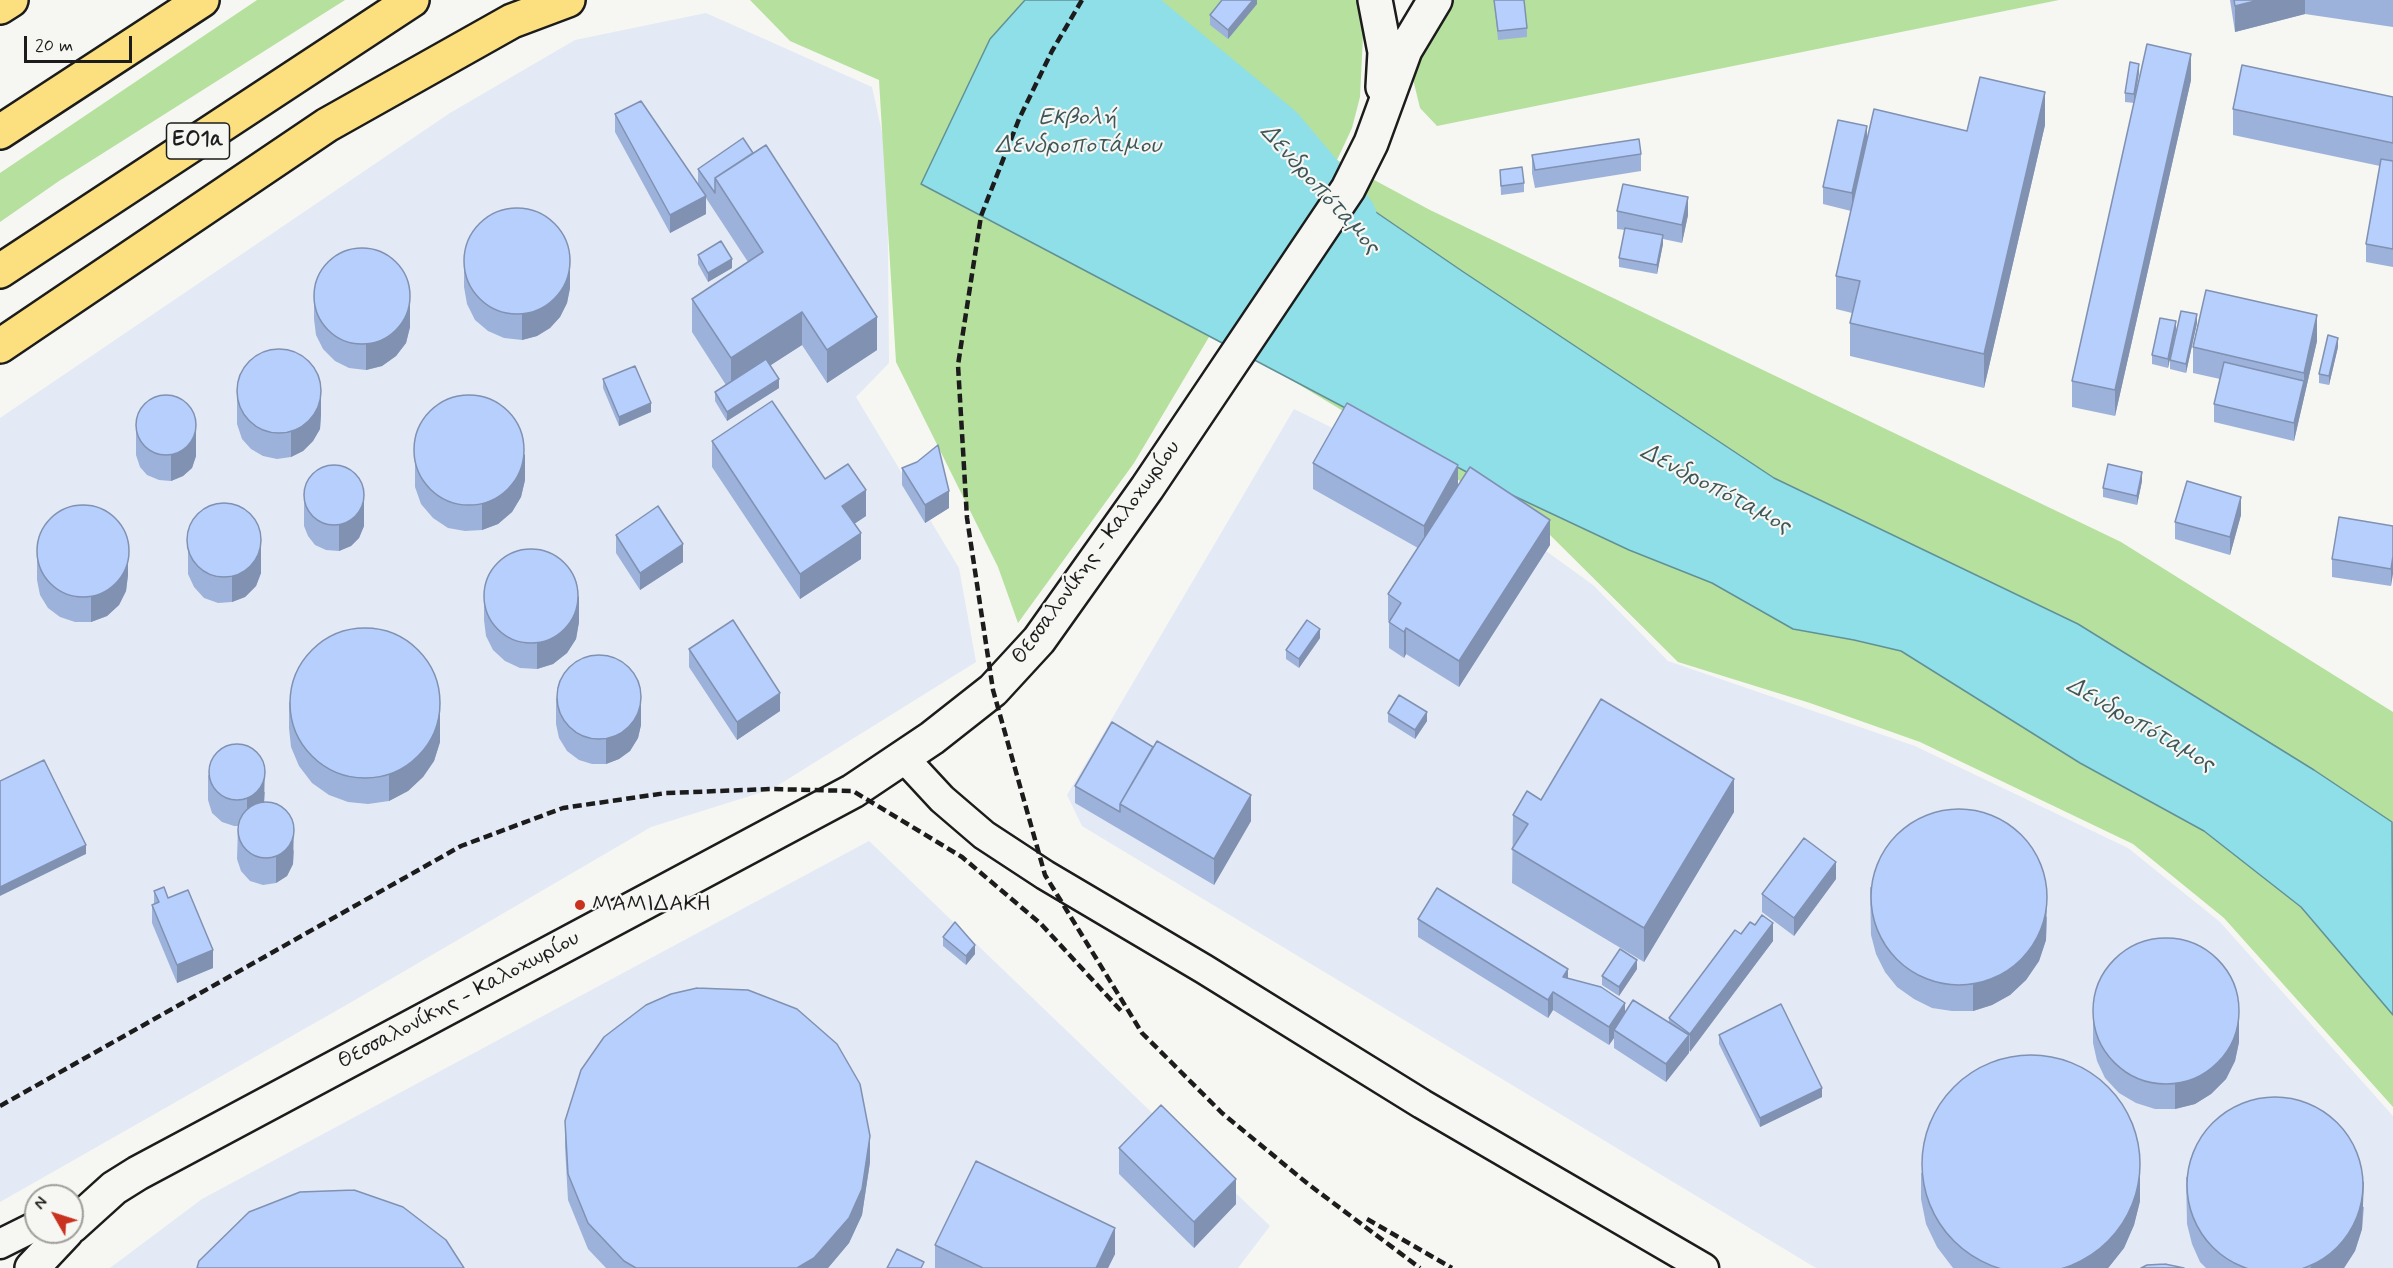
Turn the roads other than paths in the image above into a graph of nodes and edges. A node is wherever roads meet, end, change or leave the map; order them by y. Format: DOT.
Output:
graph roads {
  1 [pos="11,0"];
  2 [pos="202,0"];
  3 [pos="568,0"];
  4 [pos="1375,0"];
  5 [pos="1412,0"];
  6 [pos="1435,0"];
  7 [pos="404,5"];
  8 [pos="0,7"];
  9 [pos="1405,50"];
  10 [pos="1381,115"];
  11 [pos="0,132"];
  12 [pos="0,271"];
  13 [pos="0,346"];
  14 [pos="904,758"];
  15 [pos="114,1188"];
  16 [pos="84,1202"];
  17 [pos="84,1215"];
  18 [pos="24,1232"];
  19 [pos="0,1244"];
  20 [pos="55,1244"];
  21 [pos="32,1268"];
  22 [pos="1704,1268"];
  1 -- 8 [label="highway"];
  2 -- 11 [label="highway"];
  3 -- 13 [label="highway"];
  4 -- 10 [label="main road"];
  5 -- 9 [label="main road"];
  6 -- 9 [label="main road"];
  7 -- 12 [label="highway, ΕΟ1α"];
  9 -- 10 [label="main road, Θεσσαλονίκης - Καλοχωρίου"];
  10 -- 14 [label="main road, Θεσσαλονίκης - Καλοχωρίου"];
  14 -- 15 [label="main road, Θεσσαλονίκης - Καλοχωρίου"];
  14 -- 22 [label="street"];
  15 -- 16 [label="street"];
  15 -- 17 [label="main road, Θεσσαλονίκης - Καλοχωρίου"];
  18 -- 19 [label="street"];
  20 -- 21 [label="main road"];
}
